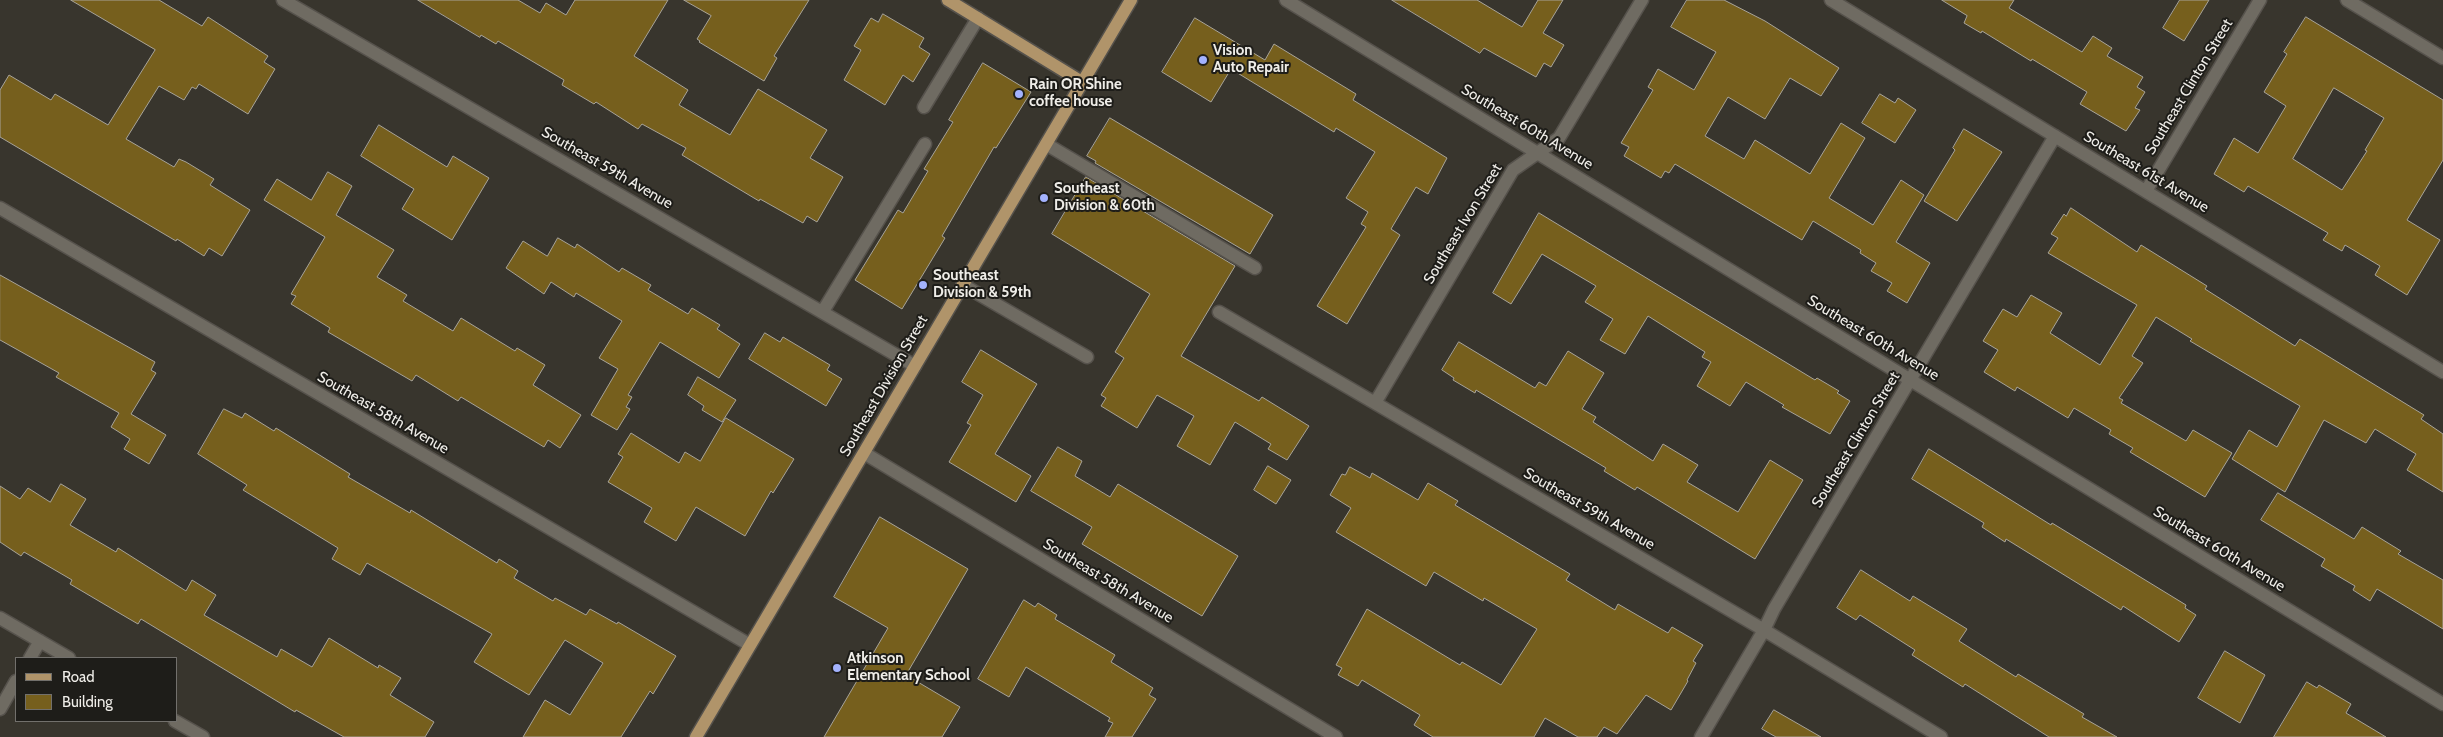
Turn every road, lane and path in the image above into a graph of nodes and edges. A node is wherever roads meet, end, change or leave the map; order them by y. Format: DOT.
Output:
graph roads {
  1 [pos="283,0"];
  2 [pos="948,0"];
  3 [pos="1131,0"];
  4 [pos="1286,0"];
  5 [pos="1642,0"];
  6 [pos="1831,0"];
  7 [pos="2260,0"];
  8 [pos="2347,0"];
  9 [pos="978,18"];
  10 [pos="2443,58"];
  11 [pos="1082,82"];
  12 [pos="924,107"];
  13 [pos="2055,136"];
  14 [pos="925,144"];
  15 [pos="1046,144"];
  16 [pos="1538,152"];
  17 [pos="2146,191"];
  18 [pos="0,208"];
  19 [pos="1255,268"];
  20 [pos="963,285"];
  21 [pos="823,311"];
  22 [pos="1220,312"];
  23 [pos="1087,356"];
  24 [pos="915,366"];
  25 [pos="2443,372"];
  26 [pos="1911,380"];
  27 [pos="1376,403"];
  28 [pos="864,453"];
  29 [pos="0,618"];
  30 [pos="1764,630"];
  31 [pos="40,641"];
  32 [pos="750,646"];
  33 [pos="31,657"];
  34 [pos="68,657"];
  35 [pos="15,683"];
  36 [pos="2443,704"];
  37 [pos="0,709"];
  38 [pos="177,722"];
  39 [pos="203,737"];
  40 [pos="696,737"];
  41 [pos="1336,737"];
  42 [pos="1701,737"];
  43 [pos="1940,737"];
  1 -- 21 [label="street, Southeast 59th Avenue"];
  2 -- 9 [label="main road"];
  3 -- 11 [label="main road, Southeast Division Street"];
  4 -- 16 [label="street, Southeast 60th Avenue"];
  5 -- 16 [label="street, Southeast Ivon Street"];
  6 -- 13 [label="street, Southeast 61st Avenue"];
  7 -- 17 [label="street, Southeast Clinton Street"];
  8 -- 10 [label="street"];
  9 -- 11 [label="main road"];
  9 -- 12 [label="street"];
  11 -- 15 [label="main road, Southeast Division Street"];
  13 -- 17 [label="street, Southeast 61st Avenue"];
  13 -- 26 [label="street, Southeast Clinton Street"];
  14 -- 21 [label="street"];
  15 -- 19 [label="street"];
  15 -- 20 [label="main road, Southeast Division Street"];
  16 -- 26 [label="street, Southeast 60th Avenue"];
  16 -- 27 [label="street, Southeast Ivon Street"];
  17 -- 25 [label="street, Southeast 61st Avenue"];
  18 -- 32 [label="street, Southeast 58th Avenue"];
  20 -- 23 [label="street"];
  20 -- 24 [label="main road, Southeast Division Street"];
  21 -- 24 [label="street, Southeast 59th Avenue"];
  22 -- 27 [label="street, Southeast 59th Avenue"];
  24 -- 28 [label="main road, Southeast Division Street"];
  26 -- 30 [label="street, Southeast Clinton Street"];
  26 -- 36 [label="street, Southeast 60th Avenue"];
  27 -- 30 [label="street, Southeast 59th Avenue"];
  28 -- 32 [label="main road, Southeast Division Street"];
  28 -- 41 [label="street, Southeast 58th Avenue"];
  29 -- 31 [label="street"];
  30 -- 42 [label="street, Southeast Clinton Street"];
  30 -- 43 [label="street, Southeast 59th Avenue"];
  31 -- 33 [label="street"];
  31 -- 34 [label="street"];
  32 -- 40 [label="main road, Southeast Division Street"];
  35 -- 37 [label="street"];
  38 -- 39 [label="street"];
}
